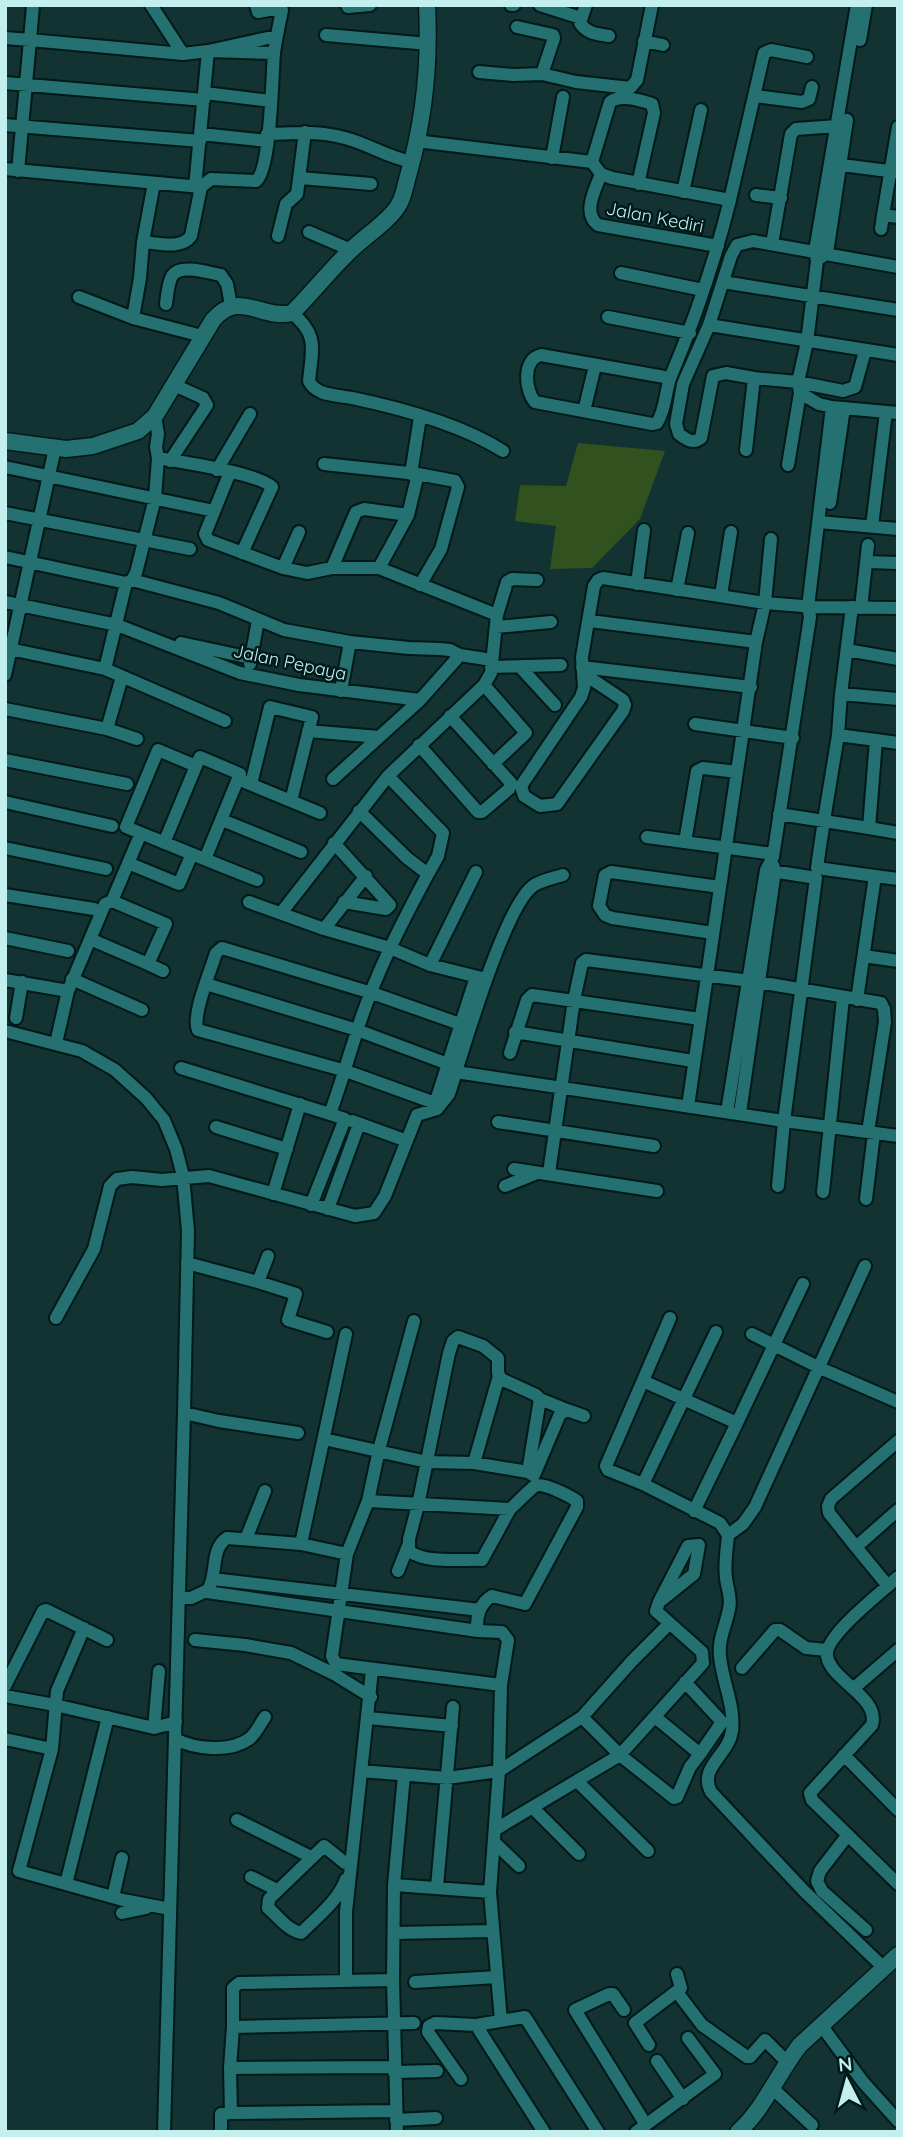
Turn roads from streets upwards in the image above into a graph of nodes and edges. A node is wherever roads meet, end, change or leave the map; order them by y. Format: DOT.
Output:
graph roads {
  1 [pos="33,5"];
  2 [pos="151,5"];
  3 [pos="256,5"];
  4 [pos="347,5"];
  5 [pos="370,5"];
  6 [pos="426,5"];
  7 [pos="652,5"];
  8 [pos="857,5"];
  9 [pos="866,5"];
  10 [pos="543,6"];
  11 [pos="584,12"];
  12 [pos="858,26"];
  13 [pos="517,27"];
  14 [pos="540,31"];
  15 [pos="326,35"];
  16 [pos="277,36"];
  17 [pos="609,36"];
  18 [pos="5,38"];
  19 [pos="30,40"];
  20 [pos="644,41"];
  21 [pos="429,44"];
  22 [pos="663,45"];
  23 [pos="208,51"];
  24 [pos="274,53"];
  25 [pos="183,54"];
  26 [pos="807,57"];
  27 [pos="479,72"];
  28 [pos="542,74"];
  29 [pos="5,83"];
  30 [pos="26,85"];
  31 [pos="812,88"];
  32 [pos="204,96"];
  33 [pos="755,96"];
  34 [pos="563,97"];
  35 [pos="271,101"];
  36 [pos="701,110"];
  37 [pos="5,125"];
  38 [pos="22,126"];
  39 [pos="837,126"];
  40 [pos="898,127"];
  41 [pos="305,132"];
  42 [pos="201,138"];
  43 [pos="267,138"];
  44 [pos="416,141"];
  45 [pos="552,158"];
  46 [pos="412,162"];
  47 [pos="593,162"];
  48 [pos="836,164"];
  49 [pos="12,170"];
  50 [pos="894,171"];
  51 [pos="601,174"];
  52 [pos="300,178"];
  53 [pos="154,183"];
  54 [pos="371,184"];
  55 [pos="638,184"];
  56 [pos="198,187"];
  57 [pos="683,192"];
  58 [pos="756,195"];
  59 [pos="781,198"];
  60 [pos="730,200"];
  61 [pos="898,217"];
  62 [pos="309,232"];
  63 [pos="278,236"];
  64 [pos="144,242"];
  65 [pos="772,244"];
  66 [pos="718,246"];
  67 [pos="351,250"];
  68 [pos="820,255"];
  69 [pos="898,267"];
  70 [pos="621,273"];
  71 [pos="723,282"];
  72 [pos="703,290"];
  73 [pos="811,296"];
  74 [pos="79,297"];
  75 [pos="166,304"];
  76 [pos="231,305"];
  77 [pos="898,310"];
  78 [pos="292,313"];
  79 [pos="608,317"];
  80 [pos="132,318"];
  81 [pos="709,325"];
  82 [pos="690,333"];
  83 [pos="202,336"];
  84 [pos="807,342"];
  85 [pos="865,351"];
  86 [pos="898,355"];
  87 [pos="594,366"];
  88 [pos="670,378"];
  89 [pos="754,378"];
  90 [pos="174,386"];
  91 [pos="799,387"];
  92 [pos="838,407"];
  93 [pos="584,411"];
  94 [pos="892,413"];
  95 [pos="250,414"];
  96 [pos="155,416"];
  97 [pos="420,417"];
  98 [pos="5,441"];
  99 [pos="55,448"];
  100 [pos="746,450"];
  101 [pos="503,451"];
  102 [pos="164,459"];
  103 [pos="324,464"];
  104 [pos="788,466"];
  105 [pos="5,467"];
  106 [pos="224,471"];
  107 [pos="414,474"];
  108 [pos="50,477"];
  109 [pos="155,498"];
  110 [pos="214,511"];
  111 [pos="5,513"];
  112 [pos="408,515"];
  113 [pos="39,520"];
  114 [pos="872,526"];
  115 [pos="898,528"];
  116 [pos="822,529"];
  117 [pos="644,530"];
  118 [pos="299,531"];
  119 [pos="731,532"];
  120 [pos="688,533"];
  121 [pos="771,539"];
  122 [pos="143,541"];
  123 [pos="868,545"];
  124 [pos="190,549"];
  125 [pos="242,553"];
  126 [pos="5,557"];
  127 [pos="867,562"];
  128 [pos="30,563"];
  129 [pos="898,563"];
  130 [pos="283,568"];
  131 [pos="332,568"];
  132 [pos="379,568"];
  133 [pos="537,580"];
  134 [pos="129,582"];
  135 [pos="637,584"];
  136 [pos="420,585"];
  137 [pos="677,590"];
  138 [pos="722,595"];
  139 [pos="5,602"];
  140 [pos="765,603"];
  141 [pos="21,606"];
  142 [pos="856,608"];
  143 [pos="898,608"];
  144 [pos="811,610"];
  145 [pos="258,620"];
  146 [pos="497,621"];
  147 [pos="590,621"];
  148 [pos="551,622"];
  149 [pos="117,625"];
  150 [pos="147,636"];
  151 [pos="350,642"];
  152 [pos="756,642"];
  153 [pos="8,648"];
  154 [pos="847,650"];
  155 [pos="460,655"];
  156 [pos="251,657"];
  157 [pos="898,659"];
  158 [pos="492,664"];
  159 [pos="561,665"];
  160 [pos="521,667"];
  161 [pos="106,669"];
  162 [pos="583,670"];
  163 [pos="249,674"];
  164 [pos="5,676"];
  165 [pos="122,677"];
  166 [pos="484,685"];
  167 [pos="751,687"];
  168 [pos="341,691"];
  169 [pos="841,694"];
  170 [pos="898,699"];
  171 [pos="420,700"];
  172 [pos="555,705"];
  173 [pos="5,709"];
  174 [pos="450,716"];
  175 [pos="225,722"];
  176 [pos="695,724"];
  177 [pos="107,729"];
  178 [pos="744,729"];
  179 [pos="308,731"];
  180 [pos="838,735"];
  181 [pos="379,737"];
  182 [pos="793,738"];
  183 [pos="137,739"];
  184 [pos="876,740"];
  185 [pos="898,743"];
  186 [pos="419,745"];
  187 [pos="5,760"];
  188 [pos="493,764"];
  189 [pos="196,766"];
  190 [pos="737,772"];
  191 [pos="388,776"];
  192 [pos="238,779"];
  193 [pos="333,779"];
  194 [pos="251,784"];
  195 [pos="127,785"];
  196 [pos="292,801"];
  197 [pos="5,802"];
  198 [pos="359,811"];
  199 [pos="320,813"];
  200 [pos="779,814"];
  201 [pos="222,820"];
  202 [pos="825,821"];
  203 [pos="112,826"];
  204 [pos="869,828"];
  205 [pos="141,833"];
  206 [pos="898,833"];
  207 [pos="647,837"];
  208 [pos="685,842"];
  209 [pos="164,843"];
  210 [pos="334,843"];
  211 [pos="5,848"];
  212 [pos="726,848"];
  213 [pos="301,852"];
  214 [pos="192,854"];
  215 [pos="205,859"];
  216 [pos="128,863"];
  217 [pos="772,864"];
  218 [pos="106,869"];
  219 [pos="476,872"];
  220 [pos="817,873"];
  221 [pos="428,874"];
  222 [pos="563,875"];
  223 [pos="366,876"];
  224 [pos="875,876"];
  225 [pos="898,879"];
  226 [pos="257,880"];
  227 [pos="720,887"];
  228 [pos="5,895"];
  229 [pos="112,901"];
  230 [pos="249,902"];
  231 [pos="344,902"];
  232 [pos="389,908"];
  233 [pos="94,909"];
  234 [pos="281,913"];
  235 [pos="404,920"];
  236 [pos="324,929"];
  237 [pos="713,933"];
  238 [pos="5,938"];
  239 [pos="90,939"];
  240 [pos="390,948"];
  241 [pos="68,951"];
  242 [pos="864,956"];
  243 [pos="898,961"];
  244 [pos="148,964"];
  245 [pos="430,965"];
  246 [pos="163,971"];
  247 [pos="706,976"];
  248 [pos="481,978"];
  249 [pos="5,979"];
  250 [pos="22,982"];
  251 [pos="752,982"];
  252 [pos="206,984"];
  253 [pos="70,985"];
  254 [pos="802,989"];
  255 [pos="372,993"];
  256 [pos="843,998"];
  257 [pos="574,1000"];
  258 [pos="858,1000"];
  259 [pos="142,1010"];
  260 [pos="16,1018"];
  261 [pos="700,1019"];
  262 [pos="460,1024"];
  263 [pos="357,1030"];
  264 [pos="5,1031"];
  265 [pos="515,1032"];
  266 [pos="570,1040"];
  267 [pos="56,1042"];
  268 [pos="510,1053"];
  269 [pos="693,1061"];
  270 [pos="181,1068"];
  271 [pos="452,1068"];
  272 [pos="346,1071"];
  273 [pos="562,1087"];
  274 [pos="300,1104"];
  275 [pos="688,1106"];
  276 [pos="434,1107"];
  277 [pos="734,1112"];
  278 [pos="330,1114"];
  279 [pos="345,1119"];
  280 [pos="785,1121"];
  281 [pos="498,1122"];
  282 [pos="359,1124"];
  283 [pos="216,1127"];
  284 [pos="831,1128"];
  285 [pos="555,1132"];
  286 [pos="871,1133"];
  287 [pos="898,1136"];
  288 [pos="407,1141"];
  289 [pos="654,1146"];
  290 [pos="287,1149"];
  291 [pos="514,1169"];
  292 [pos="544,1172"];
  293 [pos="183,1176"];
  294 [pos="505,1186"];
  295 [pos="778,1186"];
  296 [pos="657,1191"];
  297 [pos="823,1192"];
  298 [pos="273,1194"];
  299 [pos="866,1199"];
  300 [pos="311,1205"];
  301 [pos="328,1209"];
  302 [pos="268,1256"];
  303 [pos="187,1263"];
  304 [pos="865,1266"];
  305 [pos="258,1282"];
  306 [pos="803,1284"];
  307 [pos="56,1318"];
  308 [pos="670,1318"];
  309 [pos="414,1321"];
  310 [pos="327,1332"];
  311 [pos="716,1332"];
  312 [pos="346,1334"];
  313 [pos="752,1334"];
  314 [pos="774,1346"];
  315 [pos="820,1368"];
  316 [pos="499,1376"];
  317 [pos="643,1381"];
  318 [pos="686,1398"];
  319 [pos="540,1399"];
  320 [pos="897,1401"];
  321 [pos="567,1410"];
  322 [pos="184,1413"];
  323 [pos="584,1416"];
  324 [pos="737,1423"];
  325 [pos="298,1433"];
  326 [pos="324,1439"];
  327 [pos="898,1441"];
  328 [pos="379,1450"];
  329 [pos="427,1462"];
  330 [pos="474,1463"];
  331 [pos="533,1478"];
  332 [pos="643,1484"];
  333 [pos="265,1492"];
  334 [pos="368,1501"];
  335 [pos="418,1505"];
  336 [pos="510,1509"];
  337 [pos="898,1510"];
  338 [pos="694,1511"];
  339 [pos="728,1535"];
  340 [pos="246,1539"];
  341 [pos="301,1544"];
  342 [pos="408,1546"];
  343 [pos="856,1547"];
  344 [pos="347,1554"];
  345 [pos="398,1572"];
  346 [pos="213,1579"];
  347 [pos="893,1582"];
  348 [pos="207,1592"];
  349 [pos="340,1595"];
  350 [pos="179,1598"];
  351 [pos="659,1602"];
  352 [pos="480,1610"];
  353 [pos="337,1611"];
  354 [pos="669,1624"];
  355 [pos="84,1628"];
  356 [pos="478,1631"];
  357 [pos="107,1640"];
  358 [pos="195,1640"];
  359 [pos="827,1650"];
  360 [pos="898,1650"];
  361 [pos="332,1656"];
  362 [pos="320,1668"];
  363 [pos="743,1668"];
  364 [pos="372,1670"];
  365 [pos="159,1671"];
  366 [pos="685,1682"];
  367 [pos="500,1685"];
  368 [pos="5,1686"];
  369 [pos="854,1688"];
  370 [pos="5,1696"];
  371 [pos="370,1697"];
  372 [pos="55,1704"];
  373 [pos="453,1707"];
  374 [pos="108,1717"];
  375 [pos="265,1717"];
  376 [pos="582,1717"];
  377 [pos="655,1717"];
  378 [pos="368,1718"];
  379 [pos="176,1722"];
  380 [pos="452,1726"];
  381 [pos="154,1728"];
  382 [pos="175,1739"];
  383 [pos="5,1740"];
  384 [pos="52,1749"];
  385 [pos="700,1754"];
  386 [pos="620,1755"];
  387 [pos="844,1755"];
  388 [pos="361,1771"];
  389 [pos="499,1771"];
  390 [pos="404,1775"];
  391 [pos="447,1778"];
  392 [pos="578,1782"];
  393 [pos="533,1808"];
  394 [pos="898,1810"];
  395 [pos="237,1820"];
  396 [pos="495,1835"];
  397 [pos="848,1836"];
  398 [pos="648,1851"];
  399 [pos="579,1854"];
  400 [pos="311,1857"];
  401 [pos="122,1858"];
  402 [pos="348,1863"];
  403 [pos="520,1866"];
  404 [pos="251,1877"];
  405 [pos="65,1884"];
  406 [pos="898,1884"];
  407 [pos="394,1885"];
  408 [pos="438,1887"];
  409 [pos="277,1890"];
  410 [pos="490,1892"];
  411 [pos="113,1897"];
  412 [pos="150,1907"];
  413 [pos="170,1909"];
  414 [pos="122,1913"];
  415 [pos="866,1930"];
  416 [pos="493,1931"];
  417 [pos="394,1933"];
  418 [pos="898,1955"];
  419 [pos="883,1967"];
  420 [pos="677,1974"];
  421 [pos="497,1978"];
  422 [pos="346,1980"];
  423 [pos="393,1980"];
  424 [pos="415,1982"];
  425 [pos="677,1992"];
  426 [pos="624,2010"];
  427 [pos="501,2021"];
  428 [pos="414,2023"];
  429 [pos="394,2024"];
  430 [pos="476,2025"];
  431 [pos="821,2025"];
  432 [pos="233,2027"];
  433 [pos="688,2038"];
  434 [pos="649,2045"];
  435 [pos="657,2061"];
  436 [pos="787,2062"];
  437 [pos="230,2068"];
  438 [pos="393,2069"];
  439 [pos="436,2071"];
  440 [pos="461,2079"];
  441 [pos="771,2087"];
  442 [pos="682,2099"];
  443 [pos="231,2113"];
  444 [pos="436,2118"];
  445 [pos="396,2121"];
  446 [pos="898,2121"];
  447 [pos="812,2125"];
  448 [pos="641,2128"];
  449 [pos="164,2132"];
  450 [pos="221,2132"];
  451 [pos="544,2132"];
  452 [pos="598,2132"];
  453 [pos="738,2132"];
  1 -- 19 [label="street"];
  2 -- 25 [label="street"];
  3 -- 16 [label="street"];
  4 -- 5 [label="street"];
  6 -- 21 [label="street"];
  7 -- 20 [label="street"];
  8 -- 12 [label="street"];
  9 -- 12 [label="street"];
  10 -- 11 [label="street"];
  10 -- 14 [label="street"];
  11 -- 17 [label="street"];
  12 -- 39 [label="street"];
  12 -- 48 [label="street"];
  13 -- 14 [label="street"];
  14 -- 28 [label="street"];
  15 -- 21 [label="street"];
  16 -- 23 [label="street"];
  16 -- 24 [label="street"];
  18 -- 19 [label="street"];
  19 -- 25 [label="street"];
  19 -- 30 [label="street"];
  20 -- 22 [label="street"];
  20 -- 28 [label="street"];
  21 -- 44 [label="street"];
  23 -- 24 [label="street"];
  23 -- 25 [label="street"];
  23 -- 32 [label="street"];
  24 -- 35 [label="street"];
  26 -- 33 [label="street"];
  27 -- 28 [label="street"];
  29 -- 30 [label="street"];
  30 -- 32 [label="street"];
  30 -- 38 [label="street"];
  31 -- 33 [label="street"];
  32 -- 35 [label="street"];
  32 -- 42 [label="street"];
  33 -- 60 [label="street"];
  34 -- 45 [label="street"];
  35 -- 43 [label="street"];
  36 -- 57 [label="street"];
  37 -- 38 [label="street"];
  38 -- 42 [label="street"];
  38 -- 49 [label="street"];
  39 -- 48 [label="street"];
  39 -- 59 [label="street"];
  40 -- 50 [label="street"];
  41 -- 43 [label="street"];
  41 -- 46 [label="street"];
  41 -- 52 [label="street"];
  42 -- 43 [label="street"];
  42 -- 56 [label="street"];
  43 -- 56 [label="street"];
  44 -- 45 [label="street"];
  44 -- 46 [label="street"];
  45 -- 47 [label="street"];
  46 -- 67 [label="street"];
  47 -- 51 [label="street"];
  47 -- 55 [label="street"];
  48 -- 50 [label="street"];
  48 -- 68 [label="street"];
  49 -- 53 [label="street"];
  50 -- 61 [label="street"];
  51 -- 55 [label="street"];
  51 -- 66 [label="street, Jalan Kediri"];
  52 -- 54 [label="street"];
  52 -- 63 [label="street"];
  53 -- 56 [label="street"];
  53 -- 64 [label="street"];
  55 -- 57 [label="street"];
  56 -- 64 [label="street"];
  57 -- 60 [label="street"];
  58 -- 59 [label="street"];
  59 -- 65 [label="street"];
  60 -- 66 [label="street"];
  62 -- 67 [label="street"];
  64 -- 80 [label="street"];
  65 -- 68 [label="street"];
  65 -- 71 [label="street"];
  66 -- 72 [label="street"];
  67 -- 78 [label="street"];
  68 -- 69 [label="street"];
  68 -- 73 [label="street"];
  70 -- 72 [label="street"];
  71 -- 73 [label="street"];
  71 -- 81 [label="street"];
  72 -- 82 [label="street"];
  73 -- 77 [label="street"];
  73 -- 84 [label="street"];
  74 -- 80 [label="street"];
  75 -- 76 [label="street"];
  76 -- 78 [label="street"];
  76 -- 83 [label="street"];
  78 -- 97 [label="street"];
  79 -- 82 [label="street"];
  80 -- 83 [label="street"];
  81 -- 84 [label="street"];
  81 -- 89 [label="street"];
  82 -- 88 [label="street"];
  83 -- 90 [label="street"];
  84 -- 85 [label="street"];
  84 -- 91 [label="street"];
  85 -- 86 [label="street"];
  85 -- 91 [label="street"];
  87 -- 88 [label="street"];
  87 -- 93 [label="street"];
  87 -- 93 [label="street"];
  88 -- 93 [label="street"];
  89 -- 91 [label="street"];
  89 -- 100 [label="street"];
  90 -- 96 [label="street"];
  90 -- 102 [label="street"];
  91 -- 92 [label="street"];
  91 -- 104 [label="street"];
  92 -- 94 [label="street"];
  92 -- 116 [label="street"];
  94 -- 114 [label="street"];
  95 -- 106 [label="street"];
  96 -- 99 [label="street"];
  96 -- 102 [label="street"];
  97 -- 101 [label="street"];
  97 -- 107 [label="street"];
  98 -- 99 [label="street"];
  99 -- 108 [label="street"];
  102 -- 106 [label="street"];
  102 -- 109 [label="street"];
  103 -- 107 [label="street"];
  105 -- 108 [label="street"];
  106 -- 110 [label="street"];
  106 -- 125 [label="street"];
  107 -- 112 [label="street"];
  107 -- 136 [label="street"];
  108 -- 109 [label="street"];
  108 -- 113 [label="street"];
  109 -- 110 [label="street"];
  109 -- 122 [label="street"];
  110 -- 125 [label="street"];
  111 -- 113 [label="street"];
  112 -- 131 [label="street"];
  112 -- 132 [label="street"];
  113 -- 122 [label="street"];
  113 -- 128 [label="street"];
  114 -- 115 [label="street"];
  114 -- 116 [label="street"];
  116 -- 144 [label="street"];
  117 -- 135 [label="street"];
  118 -- 130 [label="street"];
  119 -- 138 [label="street"];
  120 -- 137 [label="street"];
  121 -- 140 [label="street"];
  122 -- 124 [label="street"];
  122 -- 134 [label="street"];
  123 -- 127 [label="street"];
  125 -- 130 [label="street"];
  126 -- 128 [label="street"];
  127 -- 129 [label="street"];
  127 -- 142 [label="street"];
  128 -- 134 [label="street"];
  128 -- 141 [label="street"];
  130 -- 131 [label="street"];
  131 -- 132 [label="street"];
  132 -- 136 [label="street"];
  133 -- 146 [label="street"];
  134 -- 145 [label="street"];
  134 -- 149 [label="street"];
  135 -- 137 [label="street"];
  135 -- 147 [label="street"];
  136 -- 146 [label="street"];
  137 -- 138 [label="street"];
  138 -- 140 [label="street"];
  139 -- 141 [label="street, Jalan Pepaya"];
  140 -- 144 [label="street"];
  140 -- 152 [label="street"];
  141 -- 149 [label="street, Jalan Pepaya"];
  141 -- 153 [label="street"];
  142 -- 143 [label="street"];
  142 -- 144 [label="street"];
  142 -- 154 [label="street"];
  144 -- 182 [label="street"];
  145 -- 151 [label="street"];
  145 -- 156 [label="street"];
  146 -- 148 [label="street"];
  146 -- 158 [label="street"];
  147 -- 152 [label="street"];
  147 -- 162 [label="street"];
  149 -- 150 [label="street, Jalan Pepaya"];
  149 -- 161 [label="street"];
  150 -- 156 [label="street"];
  150 -- 163 [label="street, Jalan Pepaya"];
  151 -- 155 [label="street"];
  151 -- 168 [label="street"];
  152 -- 167 [label="street"];
  153 -- 161 [label="street"];
  153 -- 164 [label="street"];
  154 -- 157 [label="street"];
  154 -- 169 [label="street"];
  155 -- 158 [label="street"];
  155 -- 171 [label="street"];
  156 -- 163 [label="street"];
  158 -- 160 [label="street"];
  158 -- 166 [label="street"];
  159 -- 160 [label="street"];
  160 -- 172 [label="street"];
  161 -- 165 [label="street"];
  162 -- 162 [label="street"];
  162 -- 167 [label="street"];
  163 -- 168 [label="street, Jalan Pepaya"];
  165 -- 175 [label="street"];
  165 -- 177 [label="street"];
  166 -- 174 [label="street"];
  166 -- 188 [label="street"];
  167 -- 178 [label="street"];
  168 -- 171 [label="street, Jalan Pepaya"];
  169 -- 170 [label="street"];
  169 -- 180 [label="street"];
  171 -- 181 [label="street"];
  173 -- 177 [label="street"];
  174 -- 186 [label="street"];
  174 -- 188 [label="street"];
  176 -- 178 [label="street"];
  177 -- 183 [label="street"];
  178 -- 182 [label="street"];
  178 -- 190 [label="street"];
  179 -- 181 [label="street"];
  179 -- 194 [label="street"];
  179 -- 196 [label="street"];
  180 -- 184 [label="street"];
  180 -- 202 [label="street"];
  181 -- 193 [label="street"];
  182 -- 200 [label="street"];
  184 -- 185 [label="street"];
  184 -- 204 [label="street"];
  186 -- 188 [label="street"];
  186 -- 191 [label="street"];
  187 -- 195 [label="street"];
  189 -- 192 [label="street"];
  189 -- 205 [label="street"];
  189 -- 209 [label="street"];
  190 -- 208 [label="street"];
  190 -- 212 [label="street"];
  191 -- 198 [label="street"];
  191 -- 221 [label="street"];
  192 -- 194 [label="street"];
  192 -- 201 [label="street"];
  194 -- 196 [label="street"];
  196 -- 199 [label="street"];
  197 -- 203 [label="street"];
  198 -- 210 [label="street"];
  198 -- 221 [label="street"];
  200 -- 202 [label="street"];
  200 -- 217 [label="street"];
  201 -- 213 [label="street"];
  201 -- 215 [label="street"];
  202 -- 204 [label="street"];
  202 -- 220 [label="street"];
  204 -- 206 [label="street"];
  205 -- 209 [label="street"];
  205 -- 216 [label="street"];
  207 -- 208 [label="street"];
  208 -- 212 [label="street"];
  209 -- 214 [label="street"];
  210 -- 223 [label="street"];
  210 -- 234 [label="street"];
  211 -- 218 [label="street"];
  212 -- 217 [label="street"];
  212 -- 227 [label="street"];
  214 -- 215 [label="street"];
  214 -- 216 [label="street"];
  215 -- 226 [label="street"];
  216 -- 229 [label="street"];
  217 -- 220 [label="street"];
  217 -- 251 [label="street"];
  219 -- 245 [label="street"];
  220 -- 224 [label="street"];
  220 -- 254 [label="street"];
  221 -- 235 [label="street"];
  222 -- 248 [label="street"];
  223 -- 231 [label="street"];
  223 -- 232 [label="street"];
  224 -- 225 [label="street"];
  224 -- 242 [label="street"];
  227 -- 237 [label="street"];
  227 -- 237 [label="street"];
  228 -- 233 [label="street"];
  229 -- 239 [label="street"];
  229 -- 244 [label="street"];
  230 -- 234 [label="street"];
  231 -- 232 [label="street"];
  231 -- 236 [label="street"];
  232 -- 235 [label="street"];
  234 -- 236 [label="street"];
  235 -- 240 [label="street"];
  236 -- 240 [label="street"];
  237 -- 247 [label="street"];
  238 -- 241 [label="street"];
  239 -- 244 [label="street"];
  239 -- 253 [label="street"];
  240 -- 245 [label="street"];
  240 -- 255 [label="street"];
  242 -- 243 [label="street"];
  242 -- 258 [label="street"];
  244 -- 246 [label="street"];
  245 -- 248 [label="street"];
  247 -- 251 [label="street"];
  247 -- 257 [label="street"];
  247 -- 261 [label="street"];
  248 -- 262 [label="street"];
  248 -- 271 [label="street"];
  249 -- 250 [label="street"];
  250 -- 253 [label="street"];
  250 -- 260 [label="street"];
  251 -- 254 [label="street"];
  251 -- 277 [label="street"];
  252 -- 255 [label="street"];
  252 -- 263 [label="street"];
  252 -- 272 [label="street"];
  253 -- 259 [label="street"];
  253 -- 267 [label="street"];
  254 -- 256 [label="street"];
  254 -- 280 [label="street"];
  255 -- 262 [label="street"];
  255 -- 263 [label="street"];
  256 -- 258 [label="street"];
  256 -- 284 [label="street"];
  257 -- 261 [label="street"];
  257 -- 265 [label="street"];
  257 -- 266 [label="street"];
  258 -- 286 [label="street"];
  261 -- 269 [label="street"];
  262 -- 271 [label="street"];
  263 -- 271 [label="street"];
  263 -- 272 [label="street"];
  264 -- 267 [label="street"];
  265 -- 266 [label="street"];
  265 -- 268 [label="street"];
  266 -- 269 [label="street"];
  266 -- 273 [label="street"];
  267 -- 293 [label="street"];
  269 -- 275 [label="street"];
  270 -- 274 [label="street"];
  271 -- 273 [label="street"];
  271 -- 276 [label="street"];
  272 -- 276 [label="street"];
  272 -- 278 [label="street"];
  273 -- 275 [label="street"];
  273 -- 285 [label="street"];
  274 -- 278 [label="street"];
  274 -- 290 [label="street"];
  275 -- 277 [label="street"];
  276 -- 288 [label="street"];
  277 -- 280 [label="street"];
  278 -- 279 [label="street"];
  279 -- 282 [label="street"];
  279 -- 300 [label="street"];
  280 -- 284 [label="street"];
  280 -- 295 [label="street"];
  281 -- 285 [label="street"];
  282 -- 288 [label="street"];
  282 -- 301 [label="street"];
  283 -- 290 [label="street"];
  284 -- 286 [label="street"];
  284 -- 297 [label="street"];
  285 -- 289 [label="street"];
  285 -- 292 [label="street"];
  286 -- 287 [label="street"];
  286 -- 299 [label="street"];
  288 -- 301 [label="street"];
  290 -- 298 [label="street"];
  291 -- 292 [label="street"];
  292 -- 294 [label="street"];
  292 -- 296 [label="street"];
  293 -- 298 [label="street"];
  293 -- 303 [label="street"];
  293 -- 307 [label="street"];
  298 -- 300 [label="street"];
  300 -- 301 [label="street"];
  302 -- 305 [label="street"];
  303 -- 305 [label="street"];
  303 -- 322 [label="street"];
  304 -- 315 [label="street"];
  305 -- 310 [label="street"];
  306 -- 314 [label="street"];
  308 -- 317 [label="street"];
  309 -- 328 [label="street"];
  311 -- 318 [label="street"];
  312 -- 326 [label="street"];
  313 -- 314 [label="street"];
  314 -- 315 [label="street"];
  314 -- 324 [label="street"];
  315 -- 320 [label="street"];
  315 -- 339 [label="street"];
  316 -- 319 [label="street"];
  316 -- 329 [label="street"];
  316 -- 330 [label="street"];
  317 -- 318 [label="street"];
  317 -- 332 [label="street"];
  318 -- 324 [label="street"];
  318 -- 332 [label="street"];
  319 -- 321 [label="street"];
  319 -- 331 [label="street"];
  321 -- 323 [label="street"];
  321 -- 331 [label="street"];
  322 -- 325 [label="street"];
  322 -- 350 [label="street"];
  324 -- 338 [label="street"];
  326 -- 328 [label="street"];
  326 -- 341 [label="street"];
  327 -- 343 [label="street"];
  328 -- 329 [label="street"];
  328 -- 334 [label="street"];
  329 -- 330 [label="street"];
  329 -- 335 [label="street"];
  330 -- 331 [label="street"];
  331 -- 336 [label="street"];
  331 -- 352 [label="street"];
  332 -- 338 [label="street"];
  333 -- 340 [label="street"];
  334 -- 335 [label="street"];
  334 -- 344 [label="street"];
  335 -- 336 [label="street"];
  335 -- 342 [label="street"];
  336 -- 342 [label="street"];
  337 -- 343 [label="street"];
  338 -- 339 [label="street"];
  339 -- 419 [label="street"];
  340 -- 341 [label="street"];
  340 -- 346 [label="street"];
  341 -- 344 [label="street"];
  342 -- 345 [label="street"];
  343 -- 347 [label="street"];
  344 -- 349 [label="street"];
  346 -- 348 [label="street"];
  346 -- 349 [label="street"];
  347 -- 359 [label="street"];
  348 -- 350 [label="street"];
  348 -- 353 [label="street"];
  349 -- 352 [label="street"];
  349 -- 353 [label="street"];
  350 -- 379 [label="street"];
  351 -- 354 [label="street"];
  352 -- 356 [label="street"];
  353 -- 356 [label="street"];
  353 -- 361 [label="street"];
  354 -- 366 [label="street"];
  354 -- 376 [label="street"];
  355 -- 357 [label="street"];
  355 -- 368 [label="street"];
  355 -- 372 [label="street"];
  356 -- 367 [label="street"];
  358 -- 362 [label="street"];
  359 -- 363 [label="street"];
  359 -- 369 [label="street"];
  360 -- 369 [label="street"];
  361 -- 362 [label="street"];
  361 -- 364 [label="street"];
  362 -- 371 [label="street"];
  364 -- 367 [label="street"];
  364 -- 371 [label="street"];
  365 -- 381 [label="street"];
  366 -- 377 [label="street"];
  366 -- 385 [label="street"];
  367 -- 389 [label="street"];
  369 -- 387 [label="street"];
  370 -- 372 [label="street"];
  371 -- 378 [label="street"];
  372 -- 374 [label="street"];
  372 -- 384 [label="street"];
  373 -- 380 [label="street"];
  374 -- 381 [label="street"];
  374 -- 405 [label="street"];
  375 -- 382 [label="street"];
  376 -- 386 [label="street"];
  376 -- 389 [label="street"];
  377 -- 385 [label="street"];
  377 -- 386 [label="street"];
  378 -- 380 [label="street"];
  378 -- 388 [label="street"];
  379 -- 381 [label="street"];
  379 -- 382 [label="street"];
  380 -- 391 [label="street"];
  382 -- 413 [label="street"];
  383 -- 384 [label="street"];
  384 -- 405 [label="street"];
  385 -- 386 [label="street"];
  386 -- 392 [label="street"];
  387 -- 394 [label="street"];
  387 -- 397 [label="street"];
  388 -- 390 [label="street"];
  388 -- 402 [label="street"];
  389 -- 391 [label="street"];
  389 -- 396 [label="street"];
  390 -- 391 [label="street"];
  390 -- 407 [label="street"];
  391 -- 408 [label="street"];
  392 -- 393 [label="street"];
  392 -- 398 [label="street"];
  393 -- 396 [label="street"];
  393 -- 399 [label="street"];
  395 -- 400 [label="street"];
  396 -- 403 [label="street"];
  396 -- 410 [label="street"];
  397 -- 406 [label="street"];
  397 -- 415 [label="street"];
  400 -- 402 [label="street"];
  400 -- 409 [label="street"];
  401 -- 411 [label="street"];
  402 -- 409 [label="street"];
  402 -- 422 [label="street"];
  404 -- 409 [label="street"];
  405 -- 411 [label="street"];
  407 -- 408 [label="street"];
  407 -- 417 [label="street"];
  408 -- 410 [label="street"];
  410 -- 416 [label="street"];
  411 -- 412 [label="street"];
  412 -- 413 [label="street"];
  412 -- 414 [label="street"];
  413 -- 449 [label="street"];
  416 -- 417 [label="street"];
  416 -- 421 [label="street"];
  417 -- 423 [label="street"];
  418 -- 419 [label="street"];
  419 -- 431 [label="street"];
  420 -- 425 [label="street"];
  421 -- 424 [label="street"];
  421 -- 427 [label="street"];
  422 -- 423 [label="street"];
  422 -- 432 [label="street"];
  423 -- 429 [label="street"];
  425 -- 434 [label="street"];
  425 -- 436 [label="street"];
  426 -- 448 [label="street"];
  427 -- 430 [label="street"];
  427 -- 452 [label="street"];
  428 -- 429 [label="street"];
  429 -- 432 [label="street"];
  429 -- 438 [label="street"];
  430 -- 440 [label="street"];
  430 -- 451 [label="street"];
  431 -- 436 [label="street"];
  431 -- 446 [label="street"];
  432 -- 437 [label="street"];
  433 -- 442 [label="street"];
  435 -- 442 [label="street"];
  436 -- 441 [label="street"];
  437 -- 438 [label="street"];
  437 -- 443 [label="street"];
  438 -- 439 [label="street"];
  438 -- 445 [label="street"];
  441 -- 447 [label="street"];
  441 -- 453 [label="street"];
  442 -- 448 [label="street"];
  443 -- 445 [label="street"];
  443 -- 450 [label="street"];
  444 -- 445 [label="street"];
}
